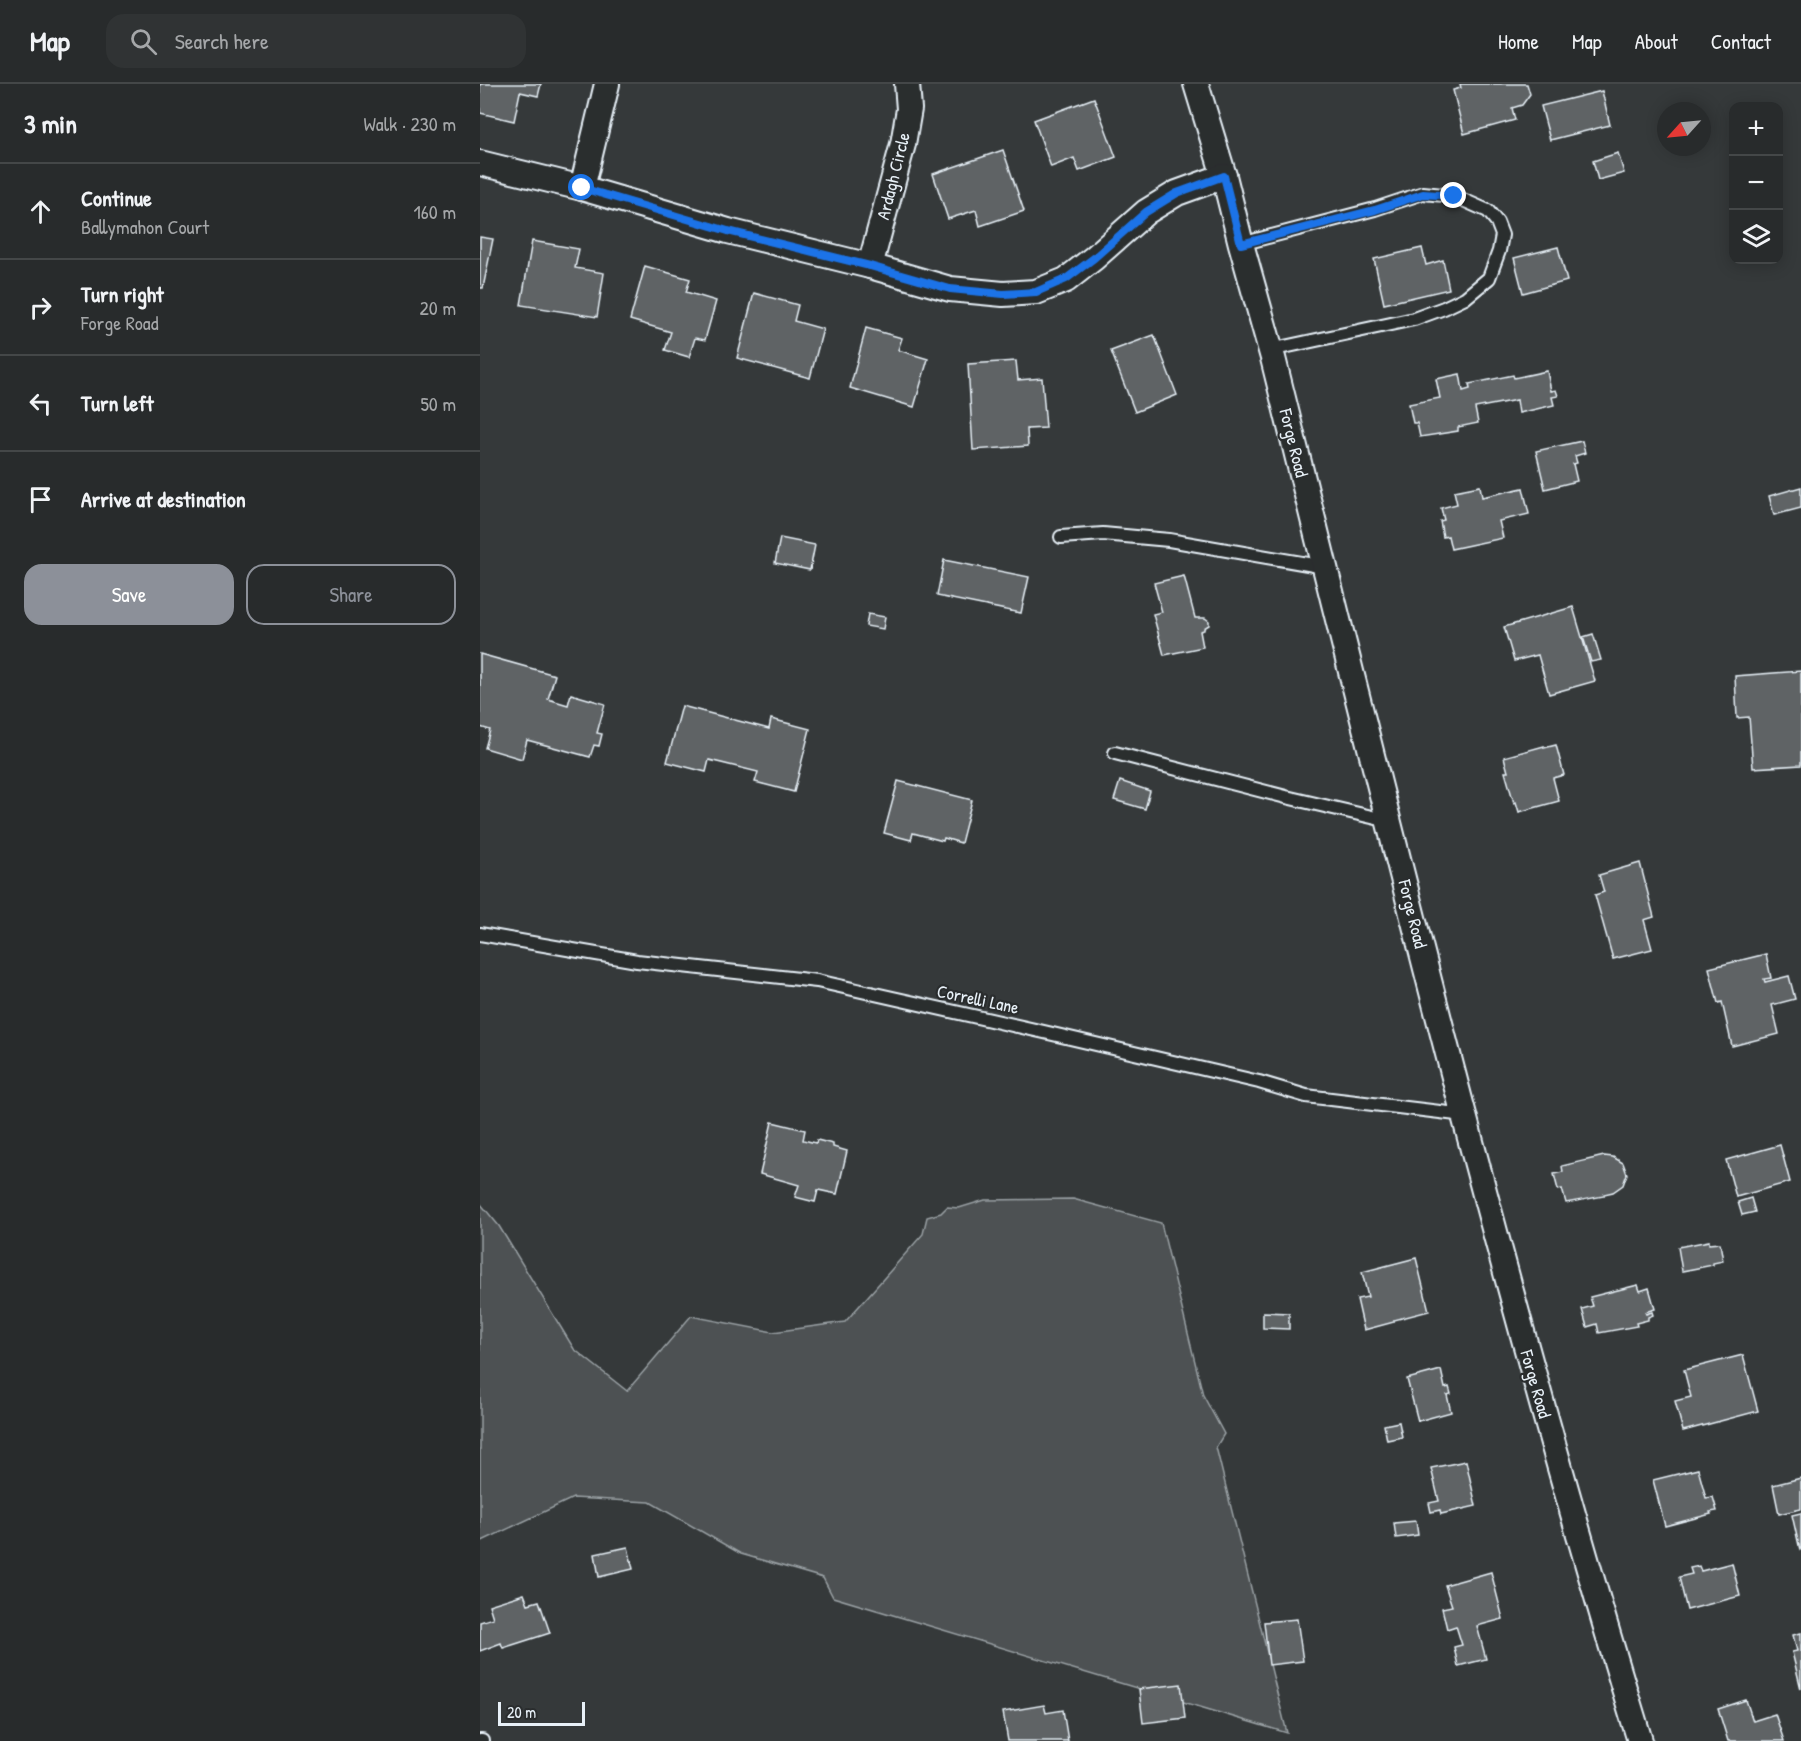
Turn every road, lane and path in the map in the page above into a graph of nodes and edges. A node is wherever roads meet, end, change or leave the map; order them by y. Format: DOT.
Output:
graph roads {
  1 [pos="607,84"];
  2 [pos="907,84"];
  3 [pos="1196,84"];
  4 [pos="480,163"];
  5 [pos="1224,176"];
  6 [pos="582,188"];
  7 [pos="1241,244"];
  8 [pos="870,266"];
  9 [pos="1270,350"];
  10 [pos="1061,537"];
  11 [pos="1325,567"];
  12 [pos="1115,753"];
  13 [pos="1389,821"];
  14 [pos="480,934"];
  15 [pos="1465,1115"];
  16 [pos="1640,1741"];
  1 -- 6 [label="street"];
  2 -- 8 [label="street, Ardagh Circle"];
  3 -- 5 [label="street, Forge Road"];
  4 -- 6 [label="street"];
  5 -- 7 [label="street, Forge Road"];
  5 -- 8 [label="street"];
  6 -- 8 [label="street"];
  7 -- 9 [label="street, Forge Road"];
  7 -- 9 [label="lane"];
  9 -- 11 [label="street, Forge Road"];
  10 -- 11 [label="lane"];
  11 -- 13 [label="street, Forge Road"];
  12 -- 13 [label="lane"];
  13 -- 15 [label="street, Forge Road"];
  14 -- 15 [label="lane, Correlli Lane"];
  15 -- 16 [label="street, Forge Road"];
}
